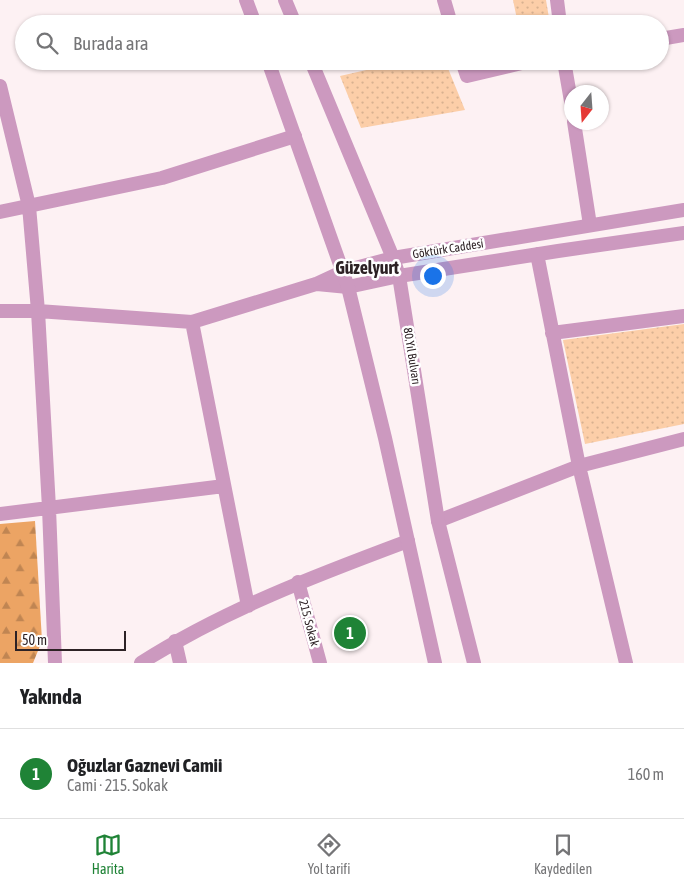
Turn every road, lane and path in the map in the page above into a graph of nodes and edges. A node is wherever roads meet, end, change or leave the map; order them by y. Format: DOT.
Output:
graph roads {
  1 [pos="246,0"];
  2 [pos="286,0"];
  3 [pos="444,0"];
  4 [pos="557,0"];
  5 [pos="251,15"];
  6 [pos="292,15"];
  7 [pos="448,15"];
  8 [pos="559,15"];
  9 [pos="684,35"];
  10 [pos="669,38"];
  11 [pos="271,70"];
  12 [pos="315,70"];
  13 [pos="465,70"];
  14 [pos="492,70"];
  15 [pos="566,70"];
  16 [pos="568,85"];
  17 [pos="0,86"];
  18 [pos="575,130"];
  19 [pos="295,136"];
  20 [pos="29,206"];
  21 [pos="684,210"];
  22 [pos="0,212"];
  23 [pos="590,225"];
  24 [pos="684,233"];
  25 [pos="537,254"];
  26 [pos="393,258"];
  27 [pos="344,271"];
  28 [pos="399,276"];
  29 [pos="316,284"];
  30 [pos="348,288"];
  31 [pos="0,311"];
  32 [pos="38,312"];
  33 [pos="684,316"];
  34 [pos="192,322"];
  35 [pos="552,333"];
  36 [pos="684,439"];
  37 [pos="579,466"];
  38 [pos="224,486"];
  39 [pos="49,508"];
  40 [pos="0,514"];
  41 [pos="438,521"];
  42 [pos="408,541"];
  43 [pos="298,582"];
  44 [pos="248,606"];
  45 [pos="176,641"];
  46 [pos="55,663"];
  47 [pos="141,663"];
  48 [pos="180,663"];
  49 [pos="320,663"];
  50 [pos="435,663"];
  51 [pos="474,663"];
  52 [pos="626,663"];
  1 -- 5 [label="street"];
  2 -- 6 [label="street"];
  3 -- 7 [label="street"];
  4 -- 8 [label="street"];
  9 -- 10 [label="street"];
  11 -- 19 [label="street"];
  12 -- 26 [label="street, 80.Yıl Bulvarı"];
  13 -- 14 [label="street"];
  15 -- 16 [label="street"];
  17 -- 20 [label="street"];
  18 -- 23 [label="street"];
  19 -- 20 [label="street"];
  19 -- 27 [label="street"];
  20 -- 22 [label="street"];
  20 -- 32 [label="street"];
  21 -- 23 [label="street, Göktürk Caddesi"];
  23 -- 26 [label="street, Göktürk Caddesi"];
  24 -- 25 [label="street, Göktürk Caddesi"];
  25 -- 28 [label="street, Göktürk Caddesi"];
  25 -- 35 [label="street"];
  26 -- 27 [label="street, Göktürk Caddesi"];
  26 -- 28 [label="street, 80.Yıl Bulvarı"];
  27 -- 29 [label="street, Göktürk Caddesi"];
  27 -- 30 [label="street"];
  28 -- 30 [label="street, Göktürk Caddesi"];
  28 -- 41 [label="street, 80.Yıl Bulvarı"];
  29 -- 30 [label="street, Göktürk Caddesi"];
  29 -- 34 [label="street"];
  30 -- 42 [label="street"];
  31 -- 32 [label="street"];
  32 -- 34 [label="street"];
  32 -- 39 [label="street"];
  33 -- 35 [label="street"];
  34 -- 38 [label="street"];
  35 -- 37 [label="street"];
  36 -- 37 [label="street"];
  37 -- 41 [label="street"];
  37 -- 52 [label="street"];
  38 -- 39 [label="street"];
  38 -- 44 [label="street"];
  39 -- 40 [label="street"];
  39 -- 46 [label="street"];
  41 -- 51 [label="street, 80.Yıl Bulvarı"];
  42 -- 43 [label="street"];
  42 -- 50 [label="street"];
  43 -- 44 [label="street"];
  43 -- 49 [label="street, 215. Sokak"];
  44 -- 45 [label="street"];
  45 -- 47 [label="street"];
  45 -- 48 [label="street"];
}
